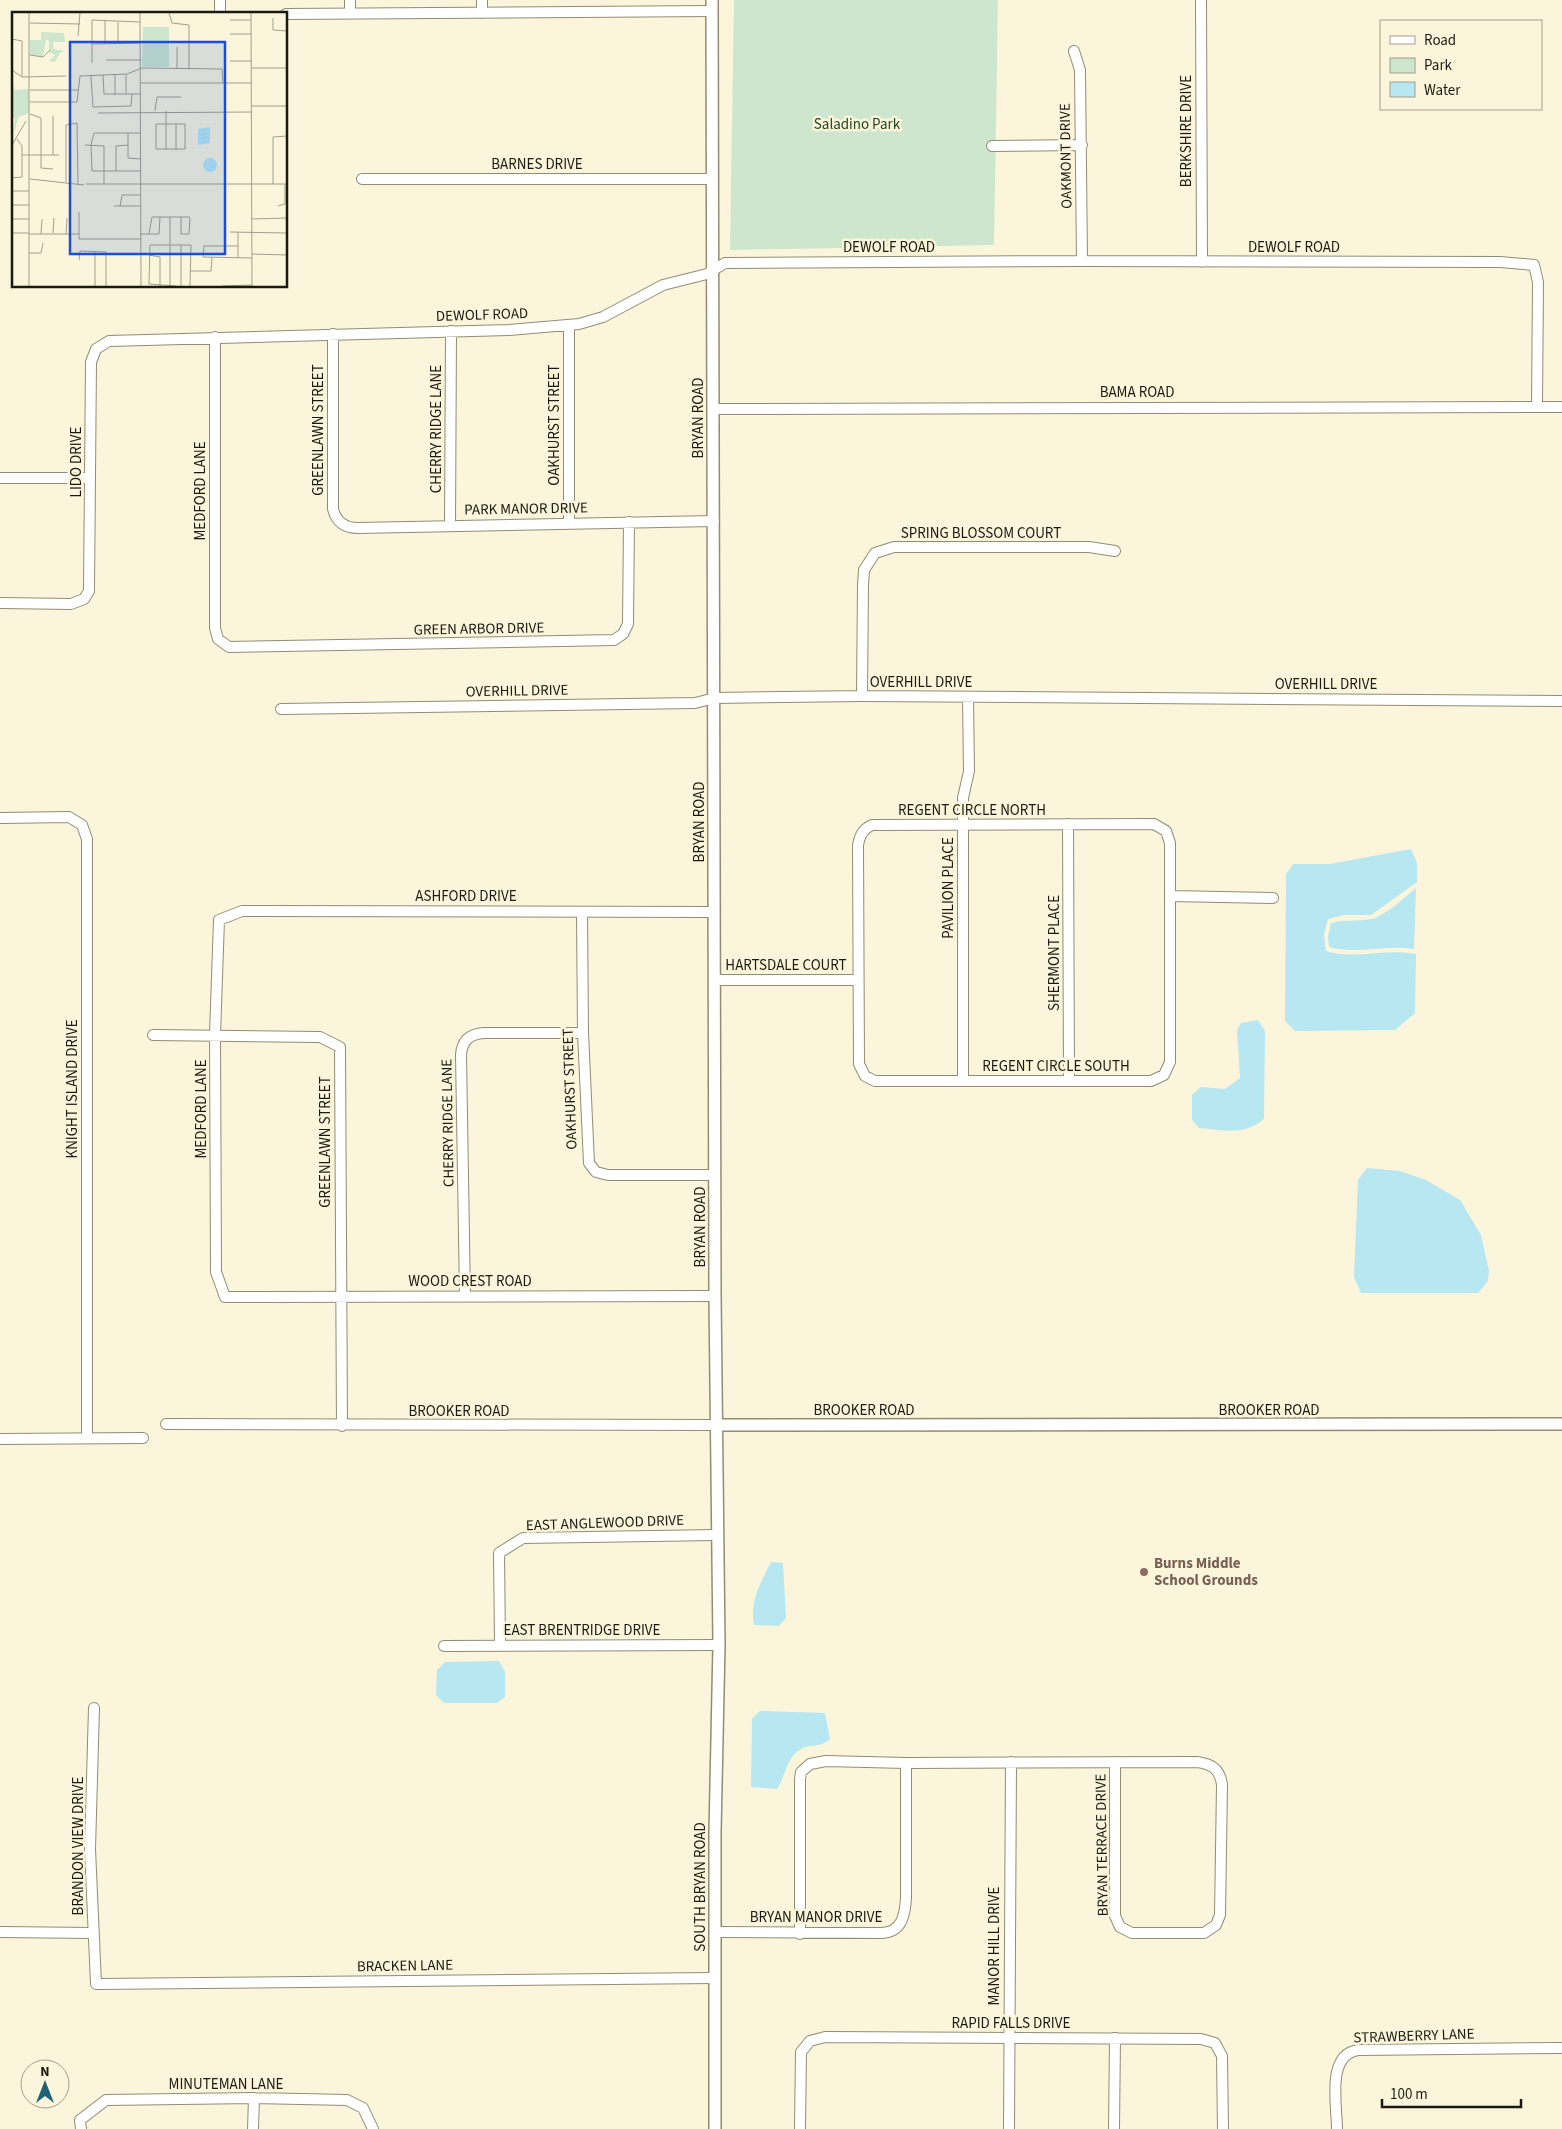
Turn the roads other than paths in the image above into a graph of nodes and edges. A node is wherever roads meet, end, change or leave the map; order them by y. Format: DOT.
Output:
graph roads {
  1 [pos="350,0"];
  2 [pos="482,0"];
  3 [pos="1201,0"];
  4 [pos="712,5"];
  5 [pos="482,13"];
  6 [pos="288,14"];
  7 [pos="350,14"];
  8 [pos="1074,51"];
  9 [pos="1082,145"];
  10 [pos="992,146"];
  11 [pos="362,179"];
  12 [pos="712,179"];
  13 [pos="1082,261"];
  14 [pos="1202,262"];
  15 [pos="713,271"];
  16 [pos="569,326"];
  17 [pos="451,331"];
  18 [pos="333,334"];
  19 [pos="214,337"];
  20 [pos="115,340"];
  21 [pos="1537,406"];
  22 [pos="1562,407"];
  23 [pos="713,409"];
  24 [pos="0,478"];
  25 [pos="90,478"];
  26 [pos="714,521"];
  27 [pos="628,522"];
  28 [pos="340,523"];
  29 [pos="569,524"];
  30 [pos="450,526"];
  31 [pos="1115,551"];
  32 [pos="0,603"];
  33 [pos="221,642"];
  34 [pos="862,696"];
  35 [pos="968,697"];
  36 [pos="715,698"];
  37 [pos="1562,700"];
  38 [pos="281,709"];
  39 [pos="0,818"];
  40 [pos="1068,824"];
  41 [pos="963,825"];
  42 [pos="1171,896"];
  43 [pos="1274,898"];
  44 [pos="582,912"];
  45 [pos="714,912"];
  46 [pos="219,920"];
  47 [pos="714,980"];
  48 [pos="858,980"];
  49 [pos="583,1033"];
  50 [pos="216,1035"];
  51 [pos="153,1036"];
  52 [pos="964,1081"];
  53 [pos="1070,1081"];
  54 [pos="715,1175"];
  55 [pos="341,1296"];
  56 [pos="465,1296"];
  57 [pos="715,1296"];
  58 [pos="225,1297"];
  59 [pos="166,1424"];
  60 [pos="1562,1424"];
  61 [pos="716,1425"];
  62 [pos="342,1426"];
  63 [pos="87,1438"];
  64 [pos="143,1438"];
  65 [pos="0,1439"];
  66 [pos="717,1535"];
  67 [pos="500,1645"];
  68 [pos="719,1645"];
  69 [pos="444,1646"];
  70 [pos="94,1708"];
  71 [pos="1011,1762"];
  72 [pos="1115,1762"];
  73 [pos="906,1763"];
  74 [pos="0,1932"];
  75 [pos="94,1932"];
  76 [pos="716,1932"];
  77 [pos="800,1934"];
  78 [pos="715,1978"];
  79 [pos="96,1984"];
  80 [pos="1009,2038"];
  81 [pos="1115,2038"];
  82 [pos="1562,2048"];
  83 [pos="254,2098"];
  84 [pos="1114,2126"];
  85 [pos="81,2129"];
  86 [pos="253,2129"];
  87 [pos="373,2129"];
  88 [pos="715,2129"];
  89 [pos="800,2129"];
  90 [pos="1009,2129"];
  91 [pos="1223,2129"];
  92 [pos="1337,2129"];
  1 -- 7 [label="street"];
  2 -- 5 [label="street"];
  3 -- 14 [label="street, BERKSHIRE DRIVE"];
  4 -- 5 [label="street"];
  4 -- 12 [label="street, BRYAN ROAD"];
  5 -- 7 [label="street"];
  6 -- 7 [label="street"];
  8 -- 9 [label="street, OAKMONT DRIVE"];
  9 -- 10 [label="street"];
  9 -- 13 [label="street, OAKMONT DRIVE"];
  11 -- 12 [label="street, BARNES DRIVE"];
  12 -- 15 [label="street, BRYAN ROAD"];
  13 -- 14 [label="street, DEWOLF ROAD"];
  13 -- 15 [label="street, DEWOLF ROAD"];
  14 -- 21 [label="street, DEWOLF ROAD"];
  15 -- 16 [label="street, DEWOLF ROAD"];
  15 -- 23 [label="street, BRYAN ROAD"];
  16 -- 17 [label="street, DEWOLF ROAD"];
  16 -- 29 [label="street, OAKHURST STREET"];
  17 -- 18 [label="street, DEWOLF ROAD"];
  17 -- 30 [label="street, CHERRY RIDGE LANE"];
  18 -- 19 [label="street, DEWOLF ROAD"];
  18 -- 28 [label="street, GREENLAWN STREET"];
  19 -- 20 [label="street, DEWOLF ROAD"];
  19 -- 33 [label="street, MEDFORD LANE"];
  20 -- 25 [label="street, LIDO DRIVE"];
  21 -- 22 [label="street, BAMA ROAD"];
  21 -- 23 [label="street, BAMA ROAD"];
  23 -- 26 [label="street, BRYAN ROAD"];
  24 -- 25 [label="street"];
  25 -- 32 [label="street, LIDO DRIVE"];
  26 -- 27 [label="street, PARK MANOR DRIVE"];
  26 -- 36 [label="street, BRYAN ROAD"];
  27 -- 29 [label="street, PARK MANOR DRIVE"];
  27 -- 33 [label="street, GREEN ARBOR DRIVE"];
  28 -- 30 [label="street, PARK MANOR DRIVE"];
  29 -- 30 [label="street, PARK MANOR DRIVE"];
  31 -- 34 [label="street, SPRING BLOSSOM COURT"];
  34 -- 35 [label="street, OVERHILL DRIVE"];
  34 -- 36 [label="street, OVERHILL DRIVE"];
  35 -- 37 [label="street, OVERHILL DRIVE"];
  35 -- 41 [label="street, PAVILION PLACE"];
  36 -- 38 [label="street, OVERHILL DRIVE"];
  36 -- 45 [label="street, BRYAN ROAD"];
  39 -- 63 [label="street, KNIGHT ISLAND DRIVE"];
  40 -- 41 [label="street, REGENT CIRCLE NORTH"];
  40 -- 42 [label="street, REGENT CIRCLE NORTH"];
  40 -- 53 [label="street, SHERMONT PLACE"];
  41 -- 48 [label="street, REGENT CIRCLE NORTH"];
  41 -- 52 [label="street, PAVILION PLACE"];
  42 -- 43 [label="street"];
  42 -- 53 [label="street, REGENT CIRCLE SOUTH"];
  44 -- 45 [label="street, ASHFORD DRIVE"];
  44 -- 46 [label="street, ASHFORD DRIVE"];
  44 -- 49 [label="street, OAKHURST STREET"];
  45 -- 47 [label="street, BRYAN ROAD"];
  46 -- 50 [label="street, MEDFORD LANE"];
  47 -- 48 [label="street, HARTSDALE COURT"];
  47 -- 54 [label="street, BRYAN ROAD"];
  48 -- 52 [label="street, REGENT CIRCLE SOUTH"];
  49 -- 54 [label="street, OAKHURST STREET"];
  49 -- 56 [label="street, CHERRY RIDGE LANE"];
  50 -- 51 [label="street, GREENLAWN STREET"];
  50 -- 55 [label="street, GREENLAWN STREET"];
  50 -- 58 [label="street, MEDFORD LANE"];
  52 -- 53 [label="street, REGENT CIRCLE SOUTH"];
  54 -- 57 [label="street, BRYAN ROAD"];
  55 -- 56 [label="street, WOOD CREST ROAD"];
  55 -- 58 [label="street, WOOD CREST ROAD"];
  55 -- 62 [label="street, GREENLAWN STREET"];
  56 -- 57 [label="street, WOOD CREST ROAD"];
  57 -- 61 [label="street, BRYAN ROAD"];
  59 -- 62 [label="street, BROOKER ROAD"];
  60 -- 61 [label="street, BROOKER ROAD"];
  61 -- 62 [label="street, BROOKER ROAD"];
  61 -- 66 [label="street, BRYAN ROAD"];
  63 -- 64 [label="street"];
  63 -- 65 [label="street"];
  66 -- 67 [label="street, EAST ANGLEWOOD DRIVE"];
  66 -- 68 [label="street, BRYAN ROAD"];
  67 -- 68 [label="street, EAST BRENTRIDGE DRIVE"];
  67 -- 69 [label="street, EAST BRENTRIDGE DRIVE"];
  68 -- 76 [label="street, SOUTH BRYAN ROAD"];
  70 -- 75 [label="street, BRANDON VIEW DRIVE"];
  71 -- 72 [label="street, BRYAN TERRACE DRIVE"];
  71 -- 73 [label="street, BRYAN TERRACE DRIVE"];
  71 -- 80 [label="street, MANOR HILL DRIVE"];
  72 -- 72 [label="street, BRYAN TERRACE DRIVE"];
  73 -- 77 [label="street, BRYAN MANOR DRIVE"];
  73 -- 77 [label="street, BRYAN TERRACE DRIVE"];
  74 -- 75 [label="street"];
  75 -- 79 [label="street, BRANDON VIEW DRIVE"];
  76 -- 77 [label="street, BRYAN MANOR DRIVE"];
  76 -- 78 [label="street, SOUTH BRYAN ROAD"];
  78 -- 79 [label="street, BRACKEN LANE"];
  78 -- 88 [label="street, SOUTH BRYAN ROAD"];
  80 -- 81 [label="street, RAPID FALLS DRIVE"];
  80 -- 89 [label="street, RAPID FALLS DRIVE"];
  80 -- 90 [label="street, MANOR HILL DRIVE"];
  81 -- 84 [label="street"];
  81 -- 91 [label="street, RAPID FALLS DRIVE"];
  82 -- 92 [label="street, STRAWBERRY LANE"];
  83 -- 85 [label="street, MINUTEMAN LANE"];
  83 -- 86 [label="street"];
  83 -- 87 [label="street, MINUTEMAN LANE"];
}
